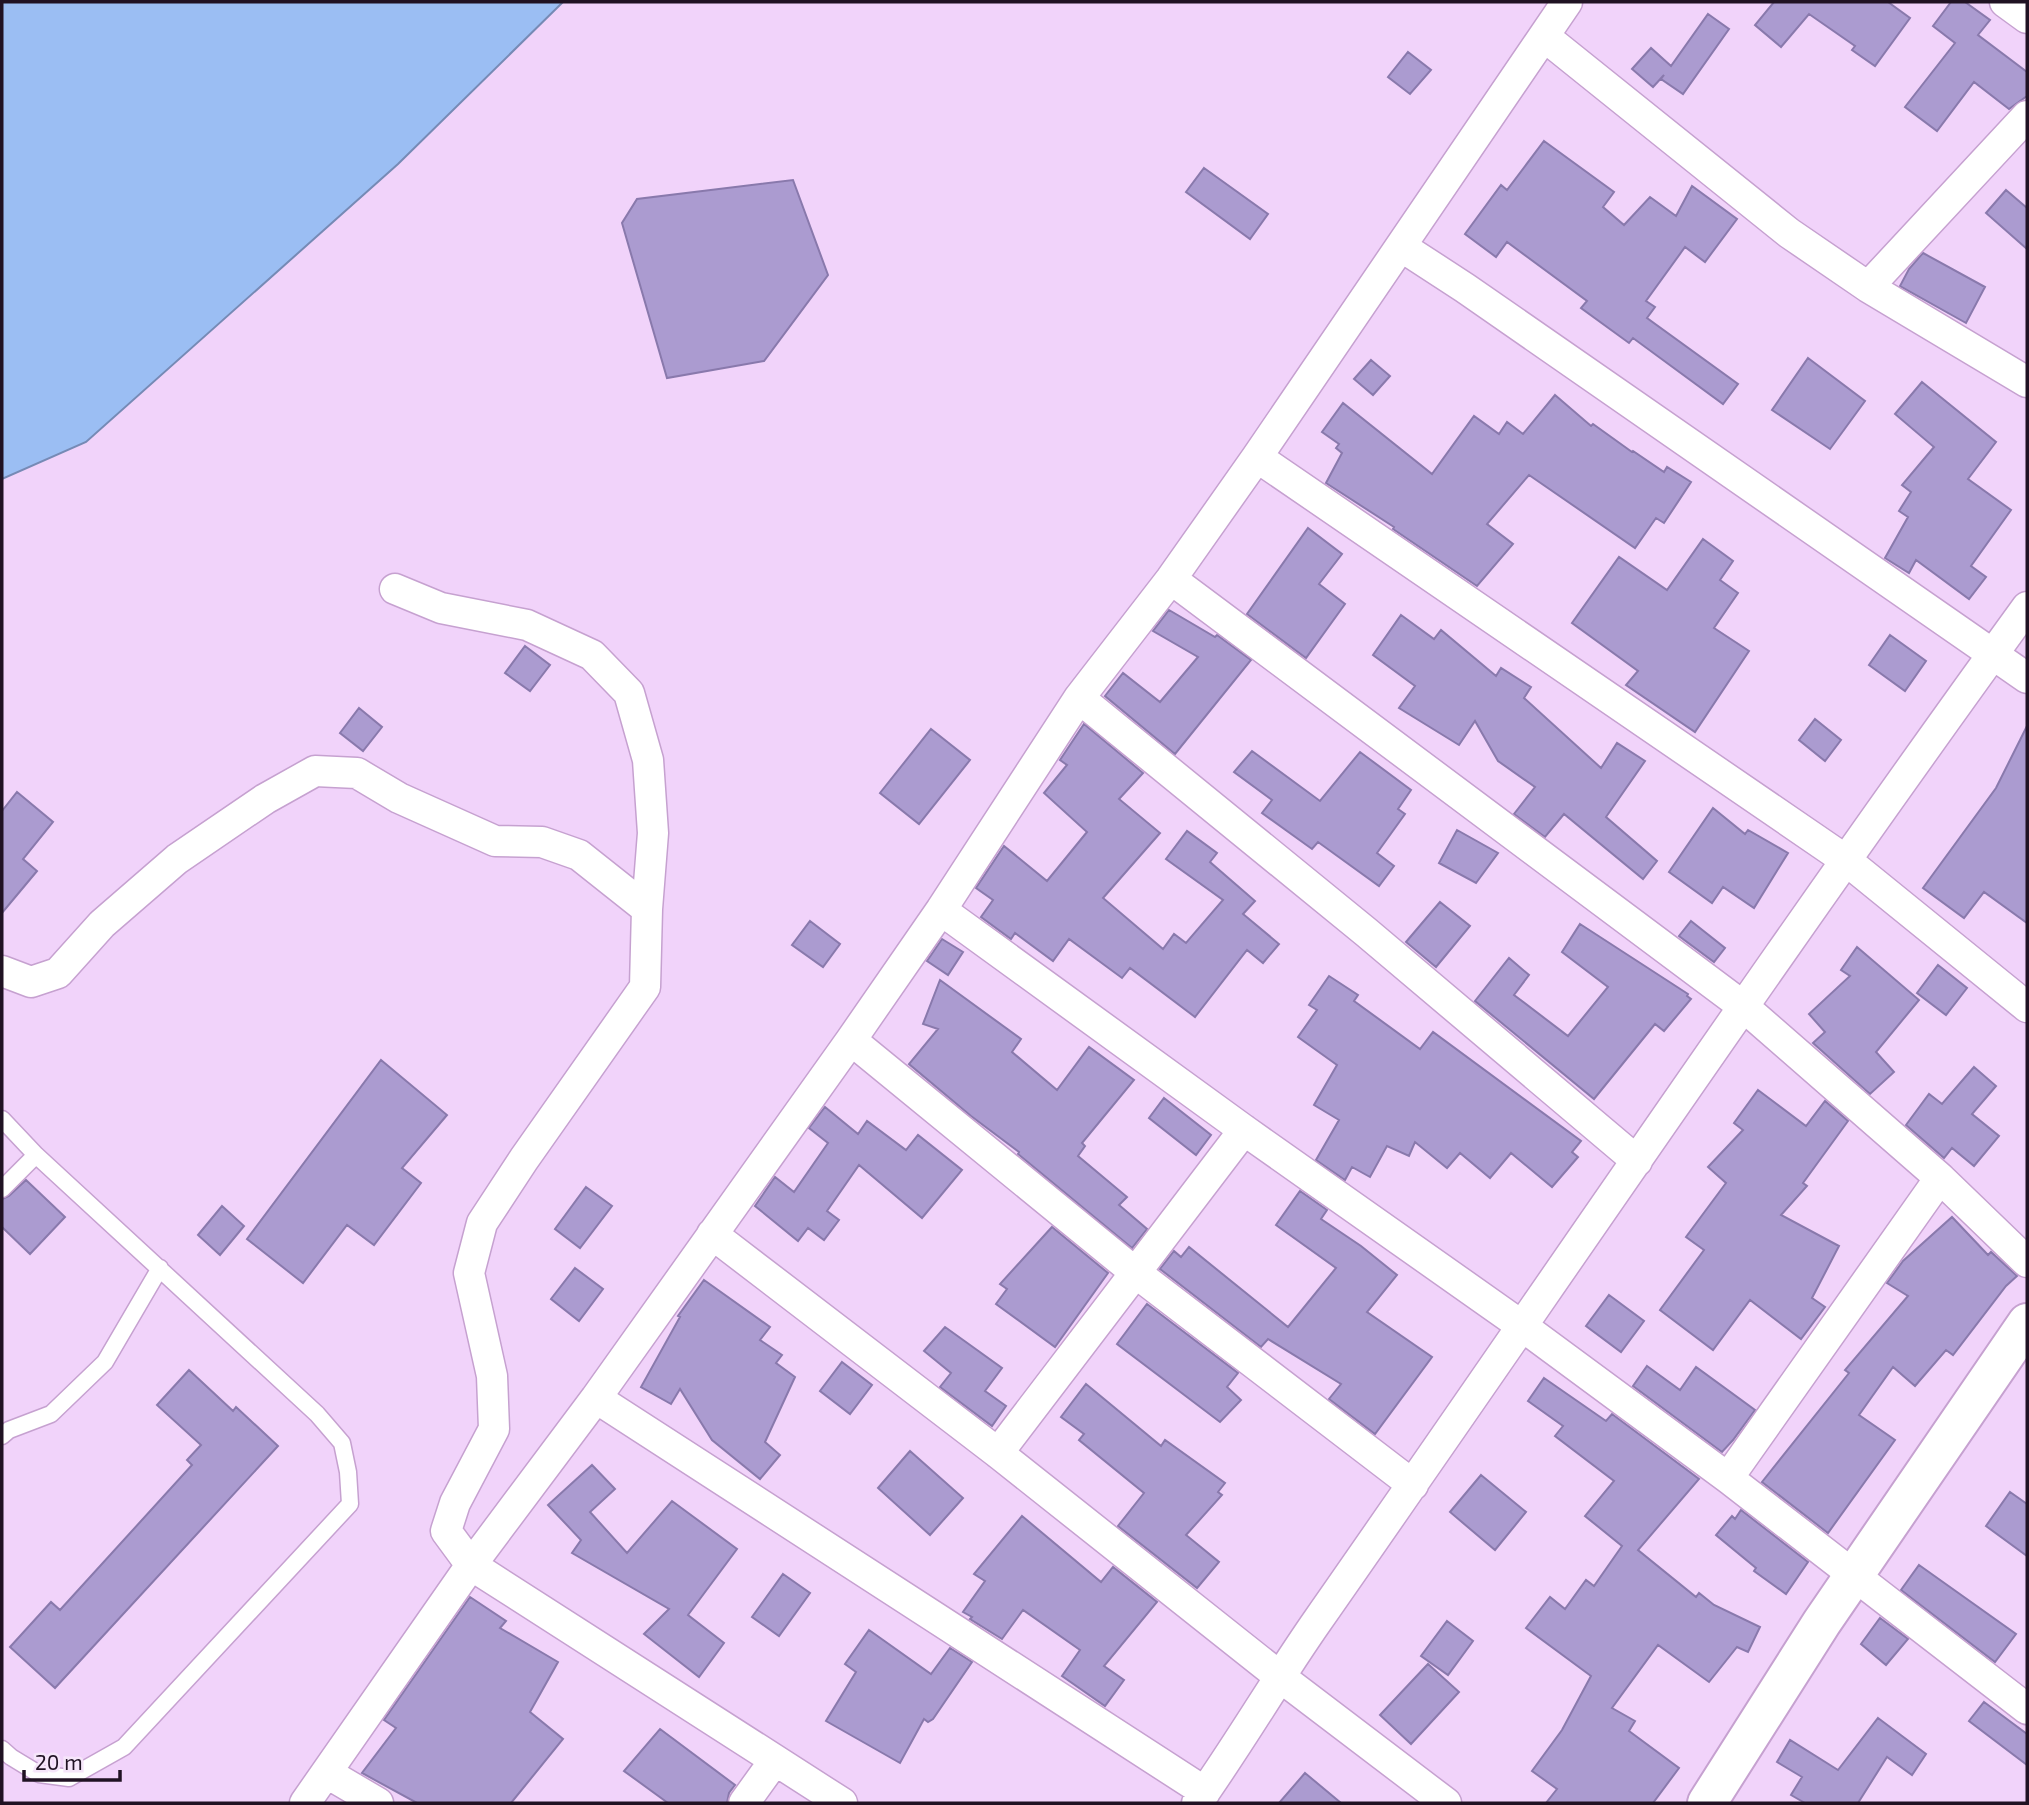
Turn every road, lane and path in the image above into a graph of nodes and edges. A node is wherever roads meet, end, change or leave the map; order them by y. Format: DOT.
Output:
graph roads {
  1 [pos="1567,2"];
  2 [pos="2006,2"];
  3 [pos="2027,18"];
  4 [pos="1545,37"];
  5 [pos="2027,116"];
  6 [pos="1402,247"];
  7 [pos="1868,288"];
  8 [pos="2027,382"];
  9 [pos="1257,457"];
  10 [pos="1171,579"];
  11 [pos="395,589"];
  12 [pos="2027,607"];
  13 [pos="1993,654"];
  14 [pos="2027,678"];
  15 [pos="1079,698"];
  16 [pos="1847,861"];
  17 [pos="646,909"];
  18 [pos="941,910"];
  19 [pos="2,971"];
  20 [pos="1744,1007"];
  21 [pos="2027,1007"];
  22 [pos="851,1040"];
  23 [pos="2,1119"];
  24 [pos="1244,1130"];
  25 [pos="36,1155"];
  26 [pos="1637,1161"];
  27 [pos="1940,1178"];
  28 [pos="2,1189"];
  29 [pos="712,1234"];
  30 [pos="2027,1262"];
  31 [pos="160,1269"];
  32 [pos="1136,1273"];
  33 [pos="2027,1323"];
  34 [pos="1522,1326"];
  35 [pos="596,1398"];
  36 [pos="2,1436"];
  37 [pos="998,1453"];
  38 [pos="1728,1478"];
  39 [pos="1413,1485"];
  40 [pos="471,1565"];
  41 [pos="1854,1575"];
  42 [pos="1279,1676"];
  43 [pos="2027,1709"];
  44 [pos="2,1749"];
  45 [pos="775,1760"];
  46 [pos="327,1773"];
  47 [pos="1201,1798"];
  48 [pos="305,1803"];
  49 [pos="378,1803"];
  50 [pos="744,1803"];
  51 [pos="842,1803"];
  52 [pos="1446,1803"];
  53 [pos="1707,1803"];
  1 -- 4 [label="street"];
  2 -- 3 [label="street"];
  4 -- 6 [label="street"];
  4 -- 7 [label="street"];
  5 -- 7 [label="street"];
  6 -- 9 [label="street"];
  6 -- 13 [label="street"];
  7 -- 8 [label="street"];
  9 -- 10 [label="street"];
  9 -- 16 [label="street"];
  10 -- 15 [label="street"];
  10 -- 20 [label="street"];
  11 -- 17 [label="street"];
  12 -- 13 [label="street"];
  13 -- 14 [label="street"];
  13 -- 16 [label="street"];
  15 -- 18 [label="street"];
  15 -- 26 [label="street"];
  16 -- 20 [label="street"];
  16 -- 21 [label="street"];
  17 -- 19 [label="street"];
  17 -- 40 [label="street"];
  18 -- 22 [label="street"];
  18 -- 24 [label="street"];
  20 -- 26 [label="street"];
  20 -- 27 [label="street"];
  22 -- 29 [label="street"];
  22 -- 32 [label="street"];
  23 -- 25 [label="lane"];
  24 -- 32 [label="street"];
  24 -- 34 [label="street"];
  25 -- 28 [label="lane"];
  25 -- 31 [label="lane"];
  26 -- 34 [label="street"];
  27 -- 30 [label="street"];
  27 -- 38 [label="street"];
  29 -- 35 [label="street"];
  29 -- 37 [label="street"];
  31 -- 36 [label="lane"];
  31 -- 44 [label="lane"];
  32 -- 37 [label="street"];
  32 -- 39 [label="street"];
  33 -- 41 [label="main road"];
  34 -- 38 [label="street"];
  34 -- 39 [label="street"];
  35 -- 40 [label="street"];
  35 -- 47 [label="street"];
  37 -- 42 [label="street"];
  38 -- 41 [label="street"];
  39 -- 42 [label="street"];
  40 -- 45 [label="street"];
  40 -- 46 [label="street"];
  41 -- 43 [label="street"];
  41 -- 53 [label="main road"];
  42 -- 47 [label="street"];
  42 -- 52 [label="street"];
  45 -- 50 [label="street"];
  45 -- 51 [label="street"];
  46 -- 48 [label="street"];
  46 -- 49 [label="street"];
}
